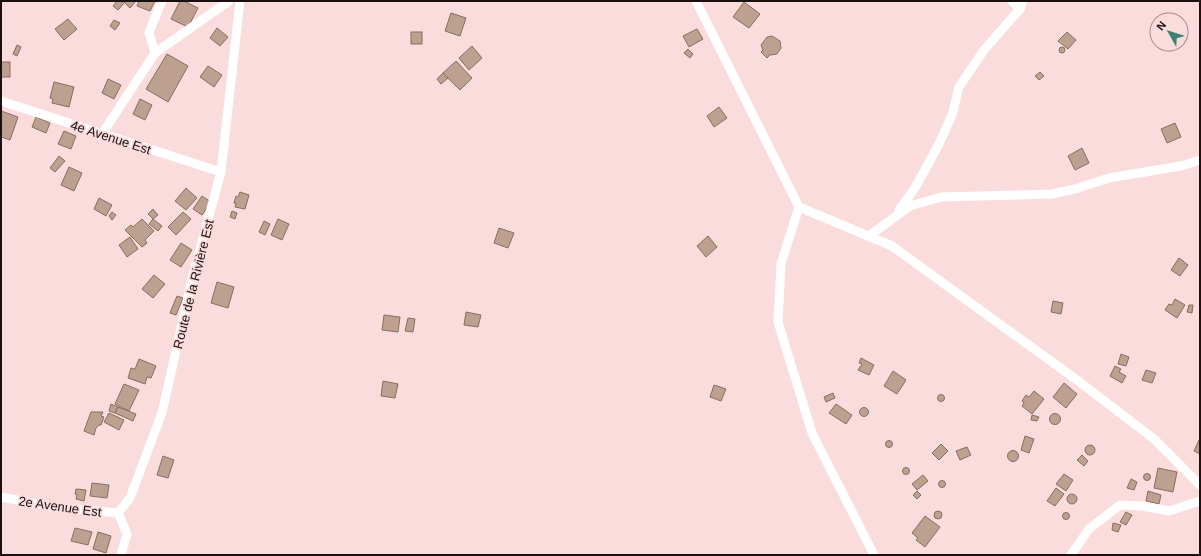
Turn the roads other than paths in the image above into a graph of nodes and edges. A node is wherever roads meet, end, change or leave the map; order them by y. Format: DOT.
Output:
graph roads {
  1 [pos="162,1"];
  2 [pos="229,1"];
  3 [pos="240,1"];
  4 [pos="696,1"];
  5 [pos="1012,1"];
  6 [pos="1022,5"];
  7 [pos="155,53"];
  8 [pos="1,101"];
  9 [pos="102,134"];
  10 [pos="1200,160"];
  11 [pos="221,172"];
  12 [pos="799,207"];
  13 [pos="888,221"];
  14 [pos="869,236"];
  15 [pos="1200,485"];
  16 [pos="1,497"];
  17 [pos="1200,501"];
  18 [pos="118,513"];
  19 [pos="121,555"];
  20 [pos="874,555"];
  21 [pos="1071,555"];
  1 -- 7 [label="street"];
  2 -- 7 [label="street"];
  3 -- 11 [label="street, Route de la Rivière Est"];
  4 -- 12 [label="street"];
  5 -- 6 [label="street"];
  6 -- 13 [label="street"];
  7 -- 9 [label="street"];
  8 -- 9 [label="street, 4e Avenue Est"];
  9 -- 11 [label="street, 4e Avenue Est"];
  10 -- 13 [label="street"];
  11 -- 18 [label="street, Route de la Rivière Est"];
  12 -- 14 [label="street"];
  12 -- 20 [label="street"];
  13 -- 14 [label="street"];
  14 -- 15 [label="street"];
  16 -- 18 [label="street, 2e Avenue Est"];
  17 -- 21 [label="street"];
  18 -- 19 [label="street"];
}
